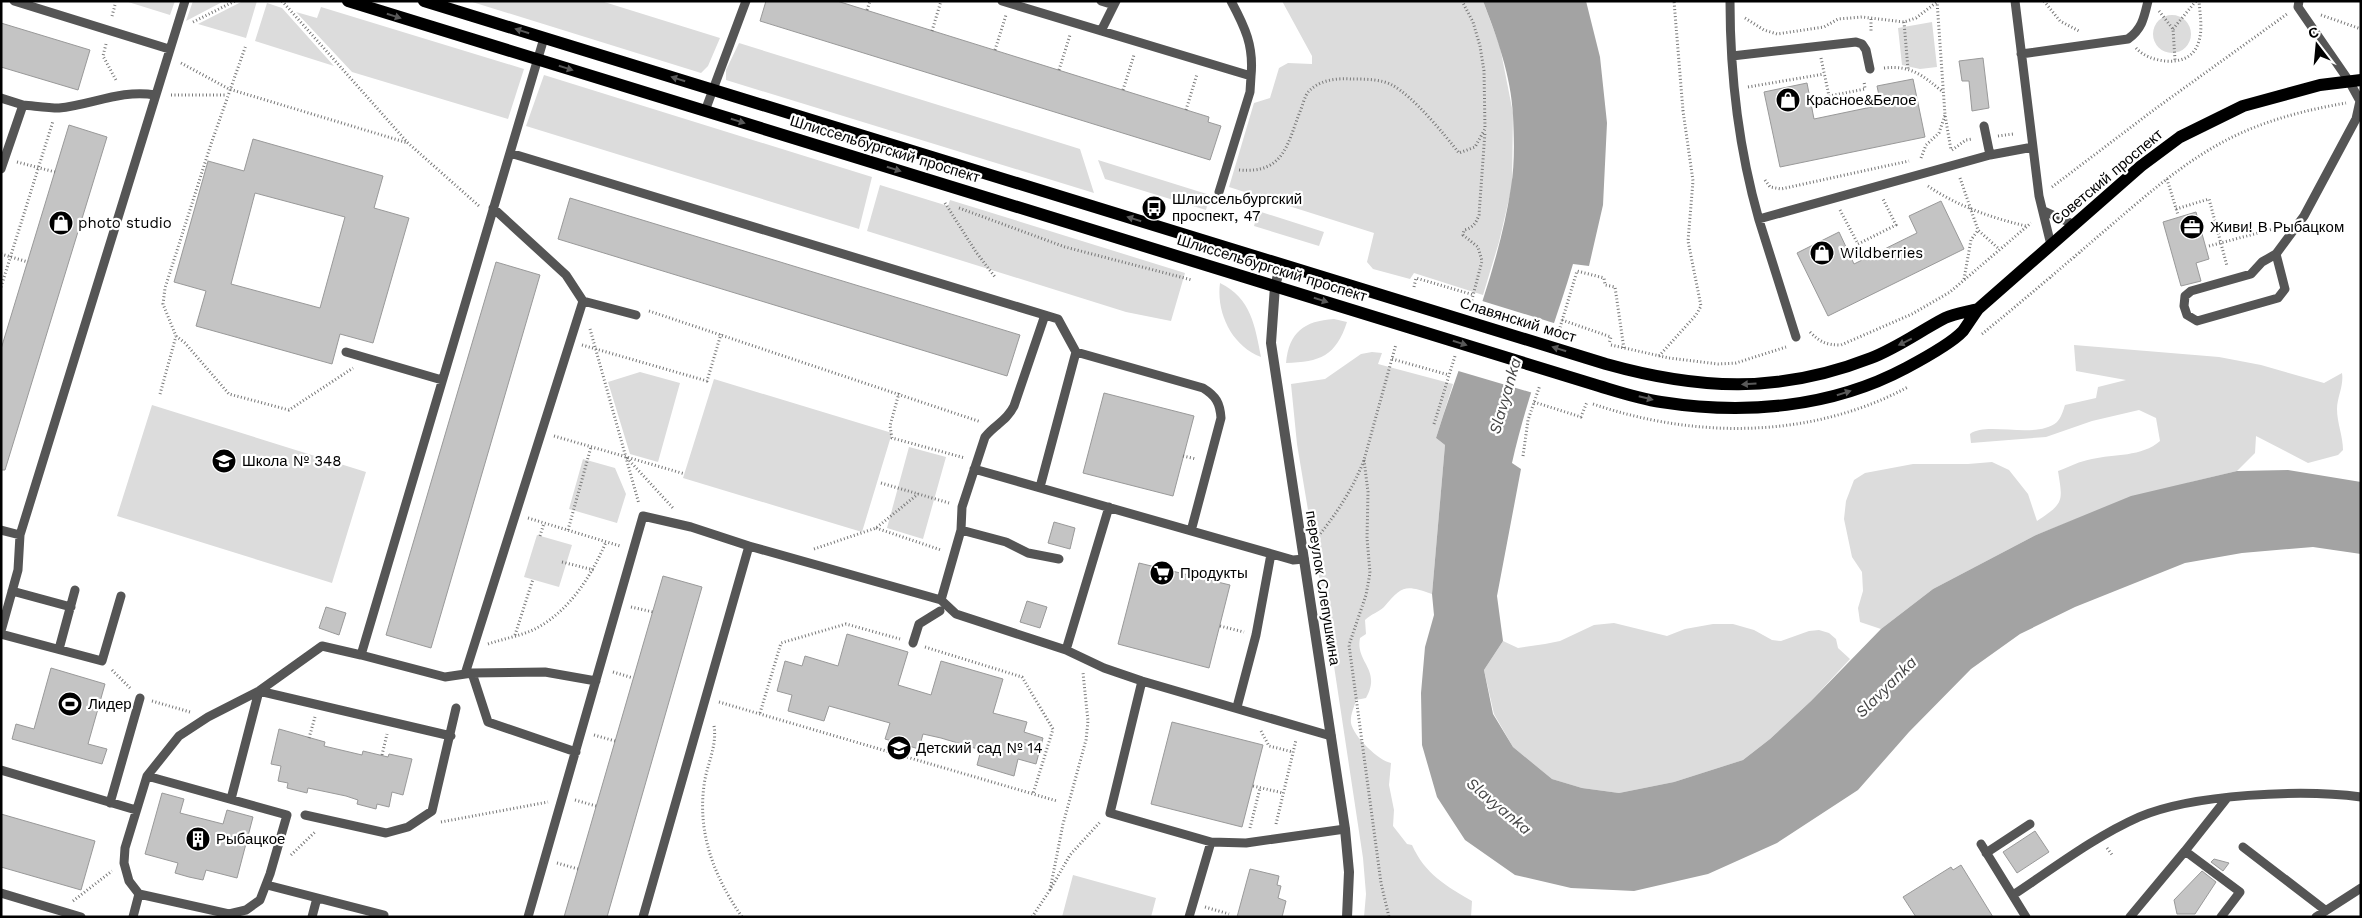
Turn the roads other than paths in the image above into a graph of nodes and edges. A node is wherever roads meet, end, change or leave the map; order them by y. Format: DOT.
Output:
graph roads {
  1 [pos="14,1"];
  2 [pos="185,1"];
  3 [pos="348,1"];
  4 [pos="424,1"];
  5 [pos="746,1"];
  6 [pos="1100,1"];
  7 [pos="1231,1"];
  8 [pos="2015,1"];
  9 [pos="2148,1"];
  10 [pos="1006,2"];
  11 [pos="1115,3"];
  12 [pos="2298,4"];
  13 [pos="1730,5"];
  14 [pos="1101,31"];
  15 [pos="544,38"];
  16 [pos="168,52"];
  17 [pos="2020,54"];
  18 [pos="1732,56"];
  19 [pos="538,59"];
  20 [pos="1870,69"];
  21 [pos="1251,76"];
  22 [pos="2355,81"];
  23 [pos="712,89"];
  24 [pos="155,95"];
  25 [pos="1,98"];
  26 [pos="23,105"];
  27 [pos="705,111"];
  28 [pos="1984,126"];
  29 [pos="2033,147"];
  30 [pos="510,154"];
  31 [pos="1990,155"];
  32 [pos="1,169"];
  33 [pos="1219,192"];
  34 [pos="2044,211"];
  35 [pos="492,212"];
  36 [pos="1759,219"];
  37 [pos="2075,225"];
  38 [pos="2052,245"];
  39 [pos="2276,254"];
  40 [pos="1281,264"];
  41 [pos="1275,286"];
  42 [pos="583,300"];
  43 [pos="1420,306"];
  44 [pos="1978,309"];
  45 [pos="636,315"];
  46 [pos="1045,315"];
  47 [pos="1796,337"];
  48 [pos="346,352"];
  49 [pos="1076,352"];
  50 [pos="1606,364"];
  51 [pos="442,380"];
  52 [pos="1599,386"];
  53 [pos="976,465"];
  54 [pos="1040,487"];
  55 [pos="1109,507"];
  56 [pos="1,530"];
  57 [pos="960,530"];
  58 [pos="1191,531"];
  59 [pos="20,535"];
  60 [pos="749,546"];
  61 [pos="1271,554"];
  62 [pos="1059,559"];
  63 [pos="1304,559"];
  64 [pos="75,590"];
  65 [pos="12,591"];
  66 [pos="121,596"];
  67 [pos="941,600"];
  68 [pos="71,607"];
  69 [pos="940,611"];
  70 [pos="1,633"];
  71 [pos="913,643"];
  72 [pos="59,649"];
  73 [pos="1066,650"];
  74 [pos="361,655"];
  75 [pos="469,673"];
  76 [pos="596,681"];
  77 [pos="1142,682"];
  78 [pos="259,691"];
  79 [pos="140,698"];
  80 [pos="1237,707"];
  81 [pos="456,708"];
  82 [pos="451,736"];
  83 [pos="1331,736"];
  84 [pos="576,752"];
  85 [pos="1,770"];
  86 [pos="147,776"];
  87 [pos="2361,797"];
  88 [pos="2227,798"];
  89 [pos="231,799"];
  90 [pos="110,802"];
  91 [pos="136,810"];
  92 [pos="306,815"];
  93 [pos="2030,824"];
  94 [pos="1345,829"];
  95 [pos="1211,842"];
  96 [pos="2243,847"];
  97 [pos="2185,851"];
  98 [pos="266,885"];
  99 [pos="2361,888"];
  100 [pos="1,893"];
  101 [pos="139,894"];
  102 [pos="2013,895"];
  103 [pos="317,898"];
  104 [pos="2325,910"];
  105 [pos="384,915"];
  106 [pos="81,917"];
  107 [pos="133,917"];
  108 [pos="312,917"];
  109 [pos="528,917"];
  110 [pos="643,917"];
  111 [pos="1189,917"];
  112 [pos="1347,917"];
  113 [pos="2026,917"];
  114 [pos="2130,917"];
  115 [pos="2221,917"];
  116 [pos="2316,917"];
  1 -- 16 [label="lane"];
  2 -- 16 [label="lane"];
  3 -- 19 [label="main road, Шлиссельбургский проспект, one-way"];
  15 -- 4 [label="main road, Шлиссельбургский проспект, one-way"];
  5 -- 23 [label="lane"];
  6 -- 11 [label="lane"];
  7 -- 21 [label="lane"];
  8 -- 17 [label="lane"];
  9 -- 17 [label="lane"];
  10 -- 14 [label="lane"];
  11 -- 14 [label="lane"];
  12 -- 22 [label="lane"];
  13 -- 18 [label="lane"];
  14 -- 21 [label="lane"];
  15 -- 19 [label="lane"];
  23 -- 15 [label="main road, Шлиссельбургский проспект, one-way"];
  16 -- 24 [label="lane"];
  17 -- 29 [label="lane"];
  18 -- 20 [label="lane"];
  18 -- 36 [label="lane"];
  19 -- 27 [label="main road, Шлиссельбургский проспект, one-way"];
  19 -- 30 [label="lane"];
  21 -- 33 [label="lane"];
  22 -- 37 [label="main road, Советский проспект"];
  22 -- 39 [label="lane"];
  23 -- 27 [label="lane"];
  40 -- 23 [label="main road, Шлиссельбургский проспект, one-way"];
  24 -- 26 [label="lane"];
  24 -- 59 [label="lane"];
  25 -- 26 [label="lane"];
  26 -- 32 [label="lane"];
  27 -- 41 [label="main road, Шлиссельбургский проспект, one-way"];
  28 -- 31 [label="lane"];
  29 -- 31 [label="lane"];
  29 -- 34 [label="lane"];
  30 -- 35 [label="lane"];
  30 -- 46 [label="lane"];
  31 -- 36 [label="lane"];
  34 -- 37 [label="lane"];
  34 -- 38 [label="lane"];
  35 -- 42 [label="lane"];
  35 -- 51 [label="lane"];
  36 -- 47 [label="lane"];
  37 -- 38 [label="main road, Советский проспект"];
  38 -- 44 [label="main road, Советский проспект"];
  39 -- 39 [label="lane"];
  40 -- 41 [label="street, переулок Слепушкина"];
  40 -- 43 [label="main road, Шлиссельбургский проспект"];
  41 -- 52 [label="main road, Шлиссельбургский проспект, one-way"];
  41 -- 63 [label="street, переулок Слепушкина"];
  42 -- 45 [label="lane"];
  42 -- 75 [label="lane"];
  50 -- 43 [label="main road, Славянский мост, one-way"];
  44 -- 50 [label="main road, Советский проспект, one-way"];
  52 -- 44 [label="main road, Советский проспект, one-way"];
  46 -- 49 [label="lane"];
  46 -- 53 [label="lane"];
  48 -- 51 [label="lane"];
  49 -- 54 [label="lane"];
  49 -- 58 [label="lane"];
  51 -- 74 [label="lane"];
  53 -- 54 [label="lane"];
  53 -- 57 [label="lane"];
  54 -- 55 [label="lane"];
  55 -- 58 [label="lane"];
  55 -- 73 [label="lane"];
  56 -- 59 [label="lane"];
  57 -- 62 [label="lane"];
  57 -- 67 [label="lane"];
  58 -- 61 [label="lane"];
  59 -- 65 [label="lane"];
  60 -- 67 [label="lane"];
  60 -- 76 [label="lane"];
  60 -- 110 [label="lane"];
  61 -- 63 [label="lane"];
  61 -- 80 [label="lane"];
  63 -- 83 [label="street, переулок Слепушкина"];
  64 -- 68 [label="lane"];
  65 -- 68 [label="lane"];
  65 -- 70 [label="lane"];
  66 -- 72 [label="lane"];
  67 -- 73 [label="lane"];
  68 -- 72 [label="lane"];
  69 -- 71 [label="lane"];
  70 -- 72 [label="lane"];
  73 -- 77 [label="lane"];
  74 -- 75 [label="lane"];
  74 -- 78 [label="lane"];
  75 -- 76 [label="lane"];
  75 -- 84 [label="lane"];
  76 -- 84 [label="lane"];
  77 -- 80 [label="lane"];
  77 -- 95 [label="lane"];
  78 -- 82 [label="lane"];
  78 -- 86 [label="lane"];
  78 -- 89 [label="lane"];
  79 -- 90 [label="lane"];
  80 -- 83 [label="lane"];
  81 -- 82 [label="lane"];
  82 -- 92 [label="lane"];
  83 -- 94 [label="street, переулок Слепушкина"];
  84 -- 109 [label="lane"];
  85 -- 90 [label="lane"];
  86 -- 89 [label="lane"];
  86 -- 91 [label="lane"];
  87 -- 88 [label="lane"];
  88 -- 97 [label="lane"];
  88 -- 102 [label="lane"];
  89 -- 98 [label="lane"];
  90 -- 91 [label="lane"];
  91 -- 101 [label="lane"];
  93 -- 102 [label="lane"];
  94 -- 95 [label="lane"];
  94 -- 112 [label="street, переулок Слепушкина"];
  95 -- 111 [label="lane"];
  96 -- 104 [label="lane"];
  97 -- 114 [label="lane"];
  97 -- 115 [label="lane"];
  98 -- 101 [label="lane"];
  98 -- 103 [label="lane"];
  99 -- 104 [label="lane"];
  100 -- 106 [label="lane"];
  101 -- 107 [label="lane"];
  102 -- 113 [label="lane"];
  103 -- 105 [label="lane"];
  103 -- 108 [label="lane"];
  104 -- 116 [label="lane"];
}
